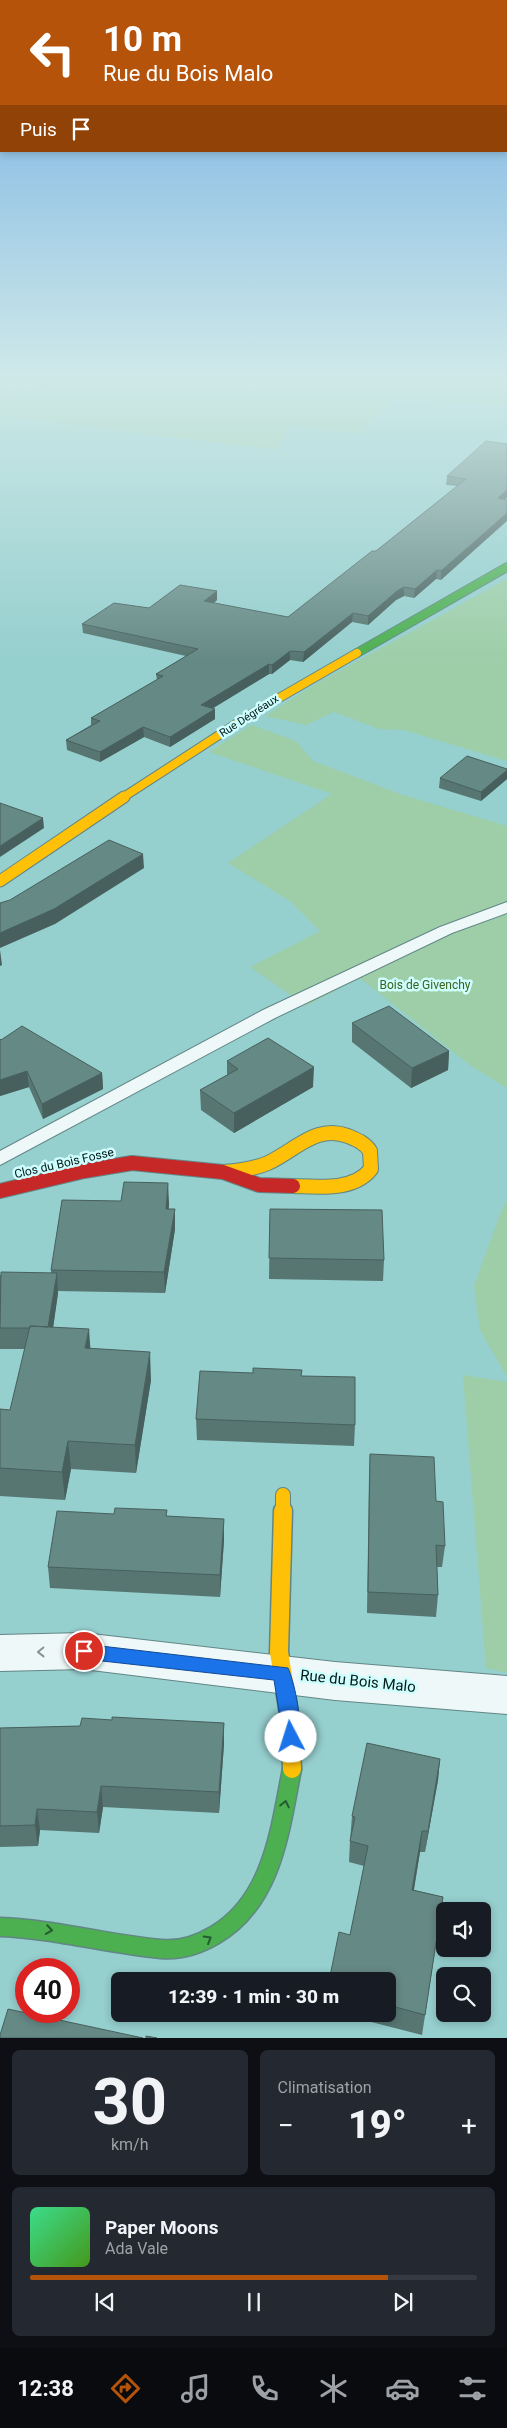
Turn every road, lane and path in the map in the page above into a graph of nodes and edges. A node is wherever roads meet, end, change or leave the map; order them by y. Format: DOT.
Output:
graph roads {
  1 [pos="507,567"];
  2 [pos="0,881"];
  3 [pos="507,907"];
  4 [pos="0,1159"];
  5 [pos="223,1172"];
  6 [pos="0,1191"];
  7 [pos="283,1496"];
  8 [pos="0,1653"];
  9 [pos="282,1674"];
  10 [pos="507,1695"];
  11 [pos="0,1927"];
  1 -- 2 [label="main road, Rue Dégréaux"];
  3 -- 4 [label="lane"];
  5 -- 5 [label="main road, Clos du Bois Fosse"];
  5 -- 6 [label="main road, Clos du Bois Fosse"];
  7 -- 9 [label="main road"];
  9 -- 8 [label="street, Rue du Bois Malo, one-way"];
  9 -- 10 [label="street, Rue du Bois Malo"];
  11 -- 9 [label="main road, one-way"];
}
